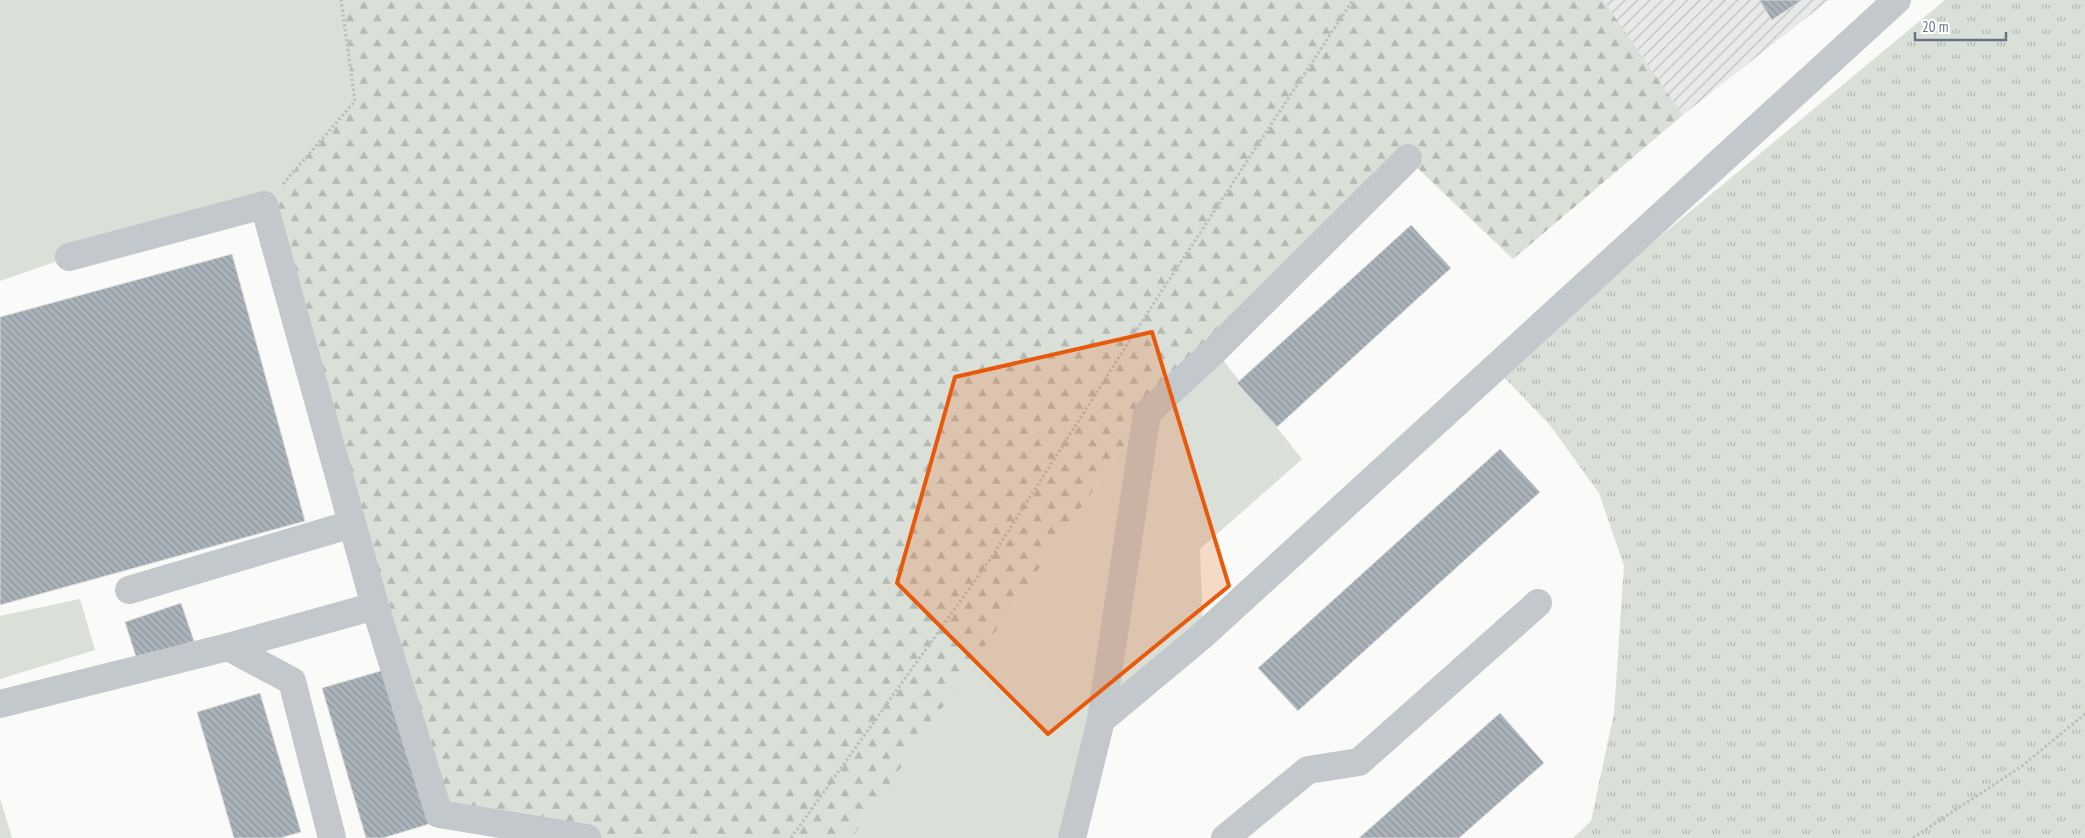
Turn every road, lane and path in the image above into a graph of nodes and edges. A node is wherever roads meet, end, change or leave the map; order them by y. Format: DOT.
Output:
graph roads {
  1 [pos="341,0"];
  2 [pos="1353,0"];
  3 [pos="1897,0"];
  4 [pos="1408,158"];
  5 [pos="264,205"];
  6 [pos="69,257"];
  7 [pos="352,524"];
  8 [pos="129,590"];
  9 [pos="1538,603"];
  10 [pos="375,606"];
  11 [pos="228,647"];
  12 [pos="0,704"];
  13 [pos="2085,714"];
  14 [pos="1100,720"];
  15 [pos="332,838"];
  16 [pos="587,838"];
  17 [pos="791,838"];
  18 [pos="1072,838"];
  19 [pos="1225,838"];
  20 [pos="1913,838"];
  1 -- 5 [label="path"];
  2 -- 17 [label="path"];
  3 -- 14 [label="street"];
  4 -- 14 [label="street"];
  5 -- 6 [label="street"];
  5 -- 7 [label="street"];
  7 -- 8 [label="street"];
  7 -- 10 [label="street"];
  9 -- 19 [label="street"];
  10 -- 11 [label="street"];
  10 -- 16 [label="street"];
  11 -- 12 [label="street"];
  11 -- 15 [label="street"];
  13 -- 20 [label="path"];
  14 -- 18 [label="street"];
}
